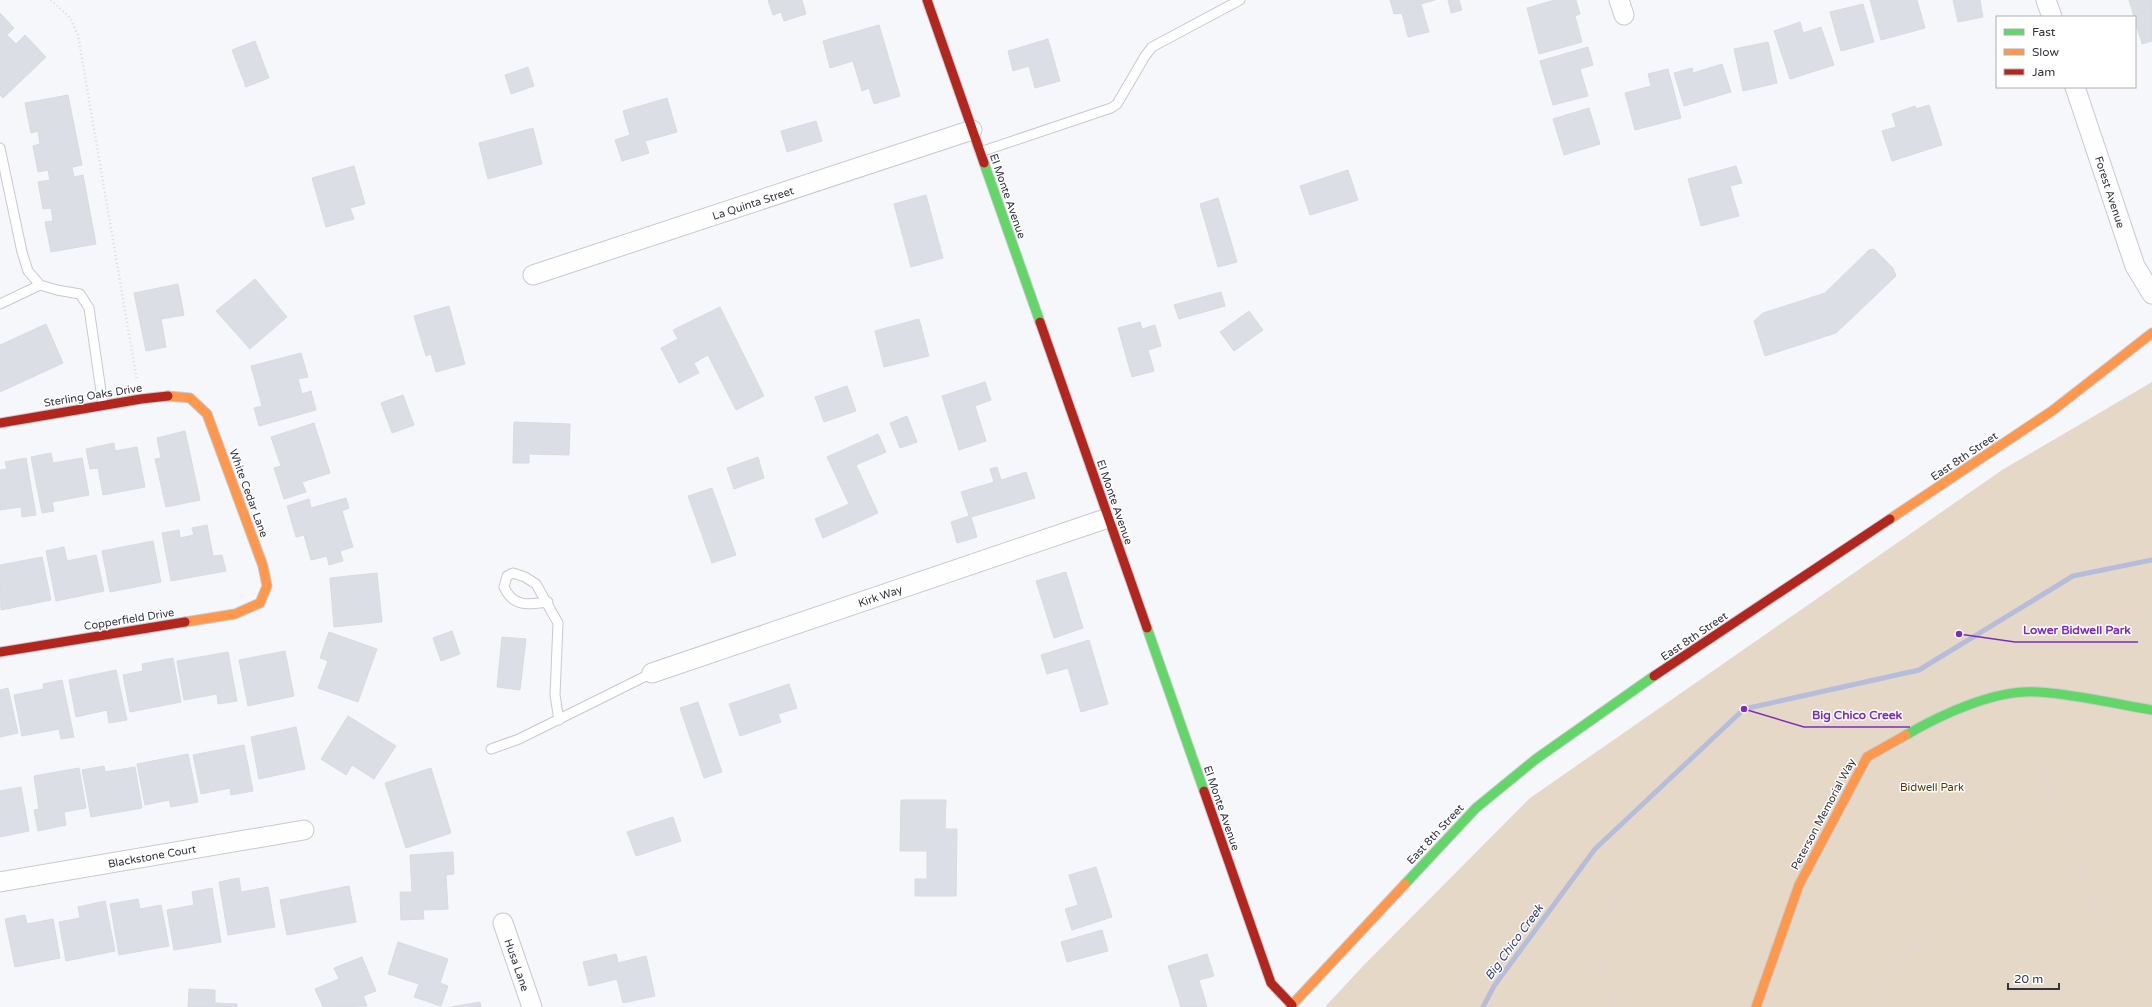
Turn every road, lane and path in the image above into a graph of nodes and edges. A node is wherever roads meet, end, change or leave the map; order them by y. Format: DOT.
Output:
graph roads {
  1 [pos="51,0"];
  2 [pos="927,0"];
  3 [pos="1240,0"];
  4 [pos="2046,0"];
  5 [pos="2052,16"];
  6 [pos="2075,88"];
  7 [pos="972,130"];
  8 [pos="0,148"];
  9 [pos="980,152"];
  10 [pos="533,276"];
  11 [pos="40,285"];
  12 [pos="2152,294"];
  13 [pos="0,304"];
  14 [pos="2152,333"];
  15 [pos="190,398"];
  16 [pos="140,399"];
  17 [pos="103,405"];
  18 [pos="0,423"];
  19 [pos="1108,518"];
  20 [pos="548,602"];
  21 [pos="260,603"];
  22 [pos="2152,617"];
  23 [pos="0,652"];
  24 [pos="652,673"];
  25 [pos="2004,695"];
  26 [pos="1934,699"];
  27 [pos="2152,710"];
  28 [pos="559,720"];
  29 [pos="1874,732"];
  30 [pos="491,749"];
  31 [pos="2152,763"];
  32 [pos="2050,787"];
  33 [pos="304,830"];
  34 [pos="0,882"];
  35 [pos="503,923"];
  36 [pos="2152,979"];
  37 [pos="1291,1006"];
  38 [pos="532,1007"];
  39 [pos="1616,1007"];
  40 [pos="1756,1007"];
  41 [pos="1868,1007"];
  1 -- 16 [label="path"];
  2 -- 7 [label="street, El Monte Avenue"];
  3 -- 9 [label="lane"];
  4 -- 5 [label="street"];
  6 -- 12 [label="street, Forest Avenue"];
  7 -- 9 [label="street, El Monte Avenue"];
  7 -- 10 [label="street, La Quinta Street"];
  8 -- 11 [label="lane"];
  9 -- 19 [label="street, El Monte Avenue"];
  11 -- 13 [label="lane"];
  11 -- 17 [label="lane"];
  14 -- 37 [label="street, East 8th Street"];
  15 -- 16 [label="street, Sterling Oaks Drive"];
  15 -- 21 [label="street, White Cedar Lane"];
  16 -- 17 [label="street, Sterling Oaks Drive"];
  17 -- 18 [label="street, Sterling Oaks Drive"];
  19 -- 24 [label="street, Kirk Way"];
  19 -- 37 [label="street, El Monte Avenue"];
  20 -- 20 [label="lane"];
  20 -- 28 [label="lane"];
  21 -- 23 [label="street, Copperfield Drive"];
  22 -- 26 [label="path"];
  24 -- 28 [label="lane"];
  25 -- 27 [label="street, Peterson Memorial Way"];
  25 -- 32 [label="path"];
  25 -- 40 [label="street, Peterson Memorial Way"];
  28 -- 30 [label="lane"];
  29 -- 39 [label="path"];
  31 -- 32 [label="path"];
  32 -- 36 [label="path"];
  32 -- 41 [label="path"];
  33 -- 34 [label="street, Blackstone Court"];
  35 -- 38 [label="street, Husa Lane"];
}
